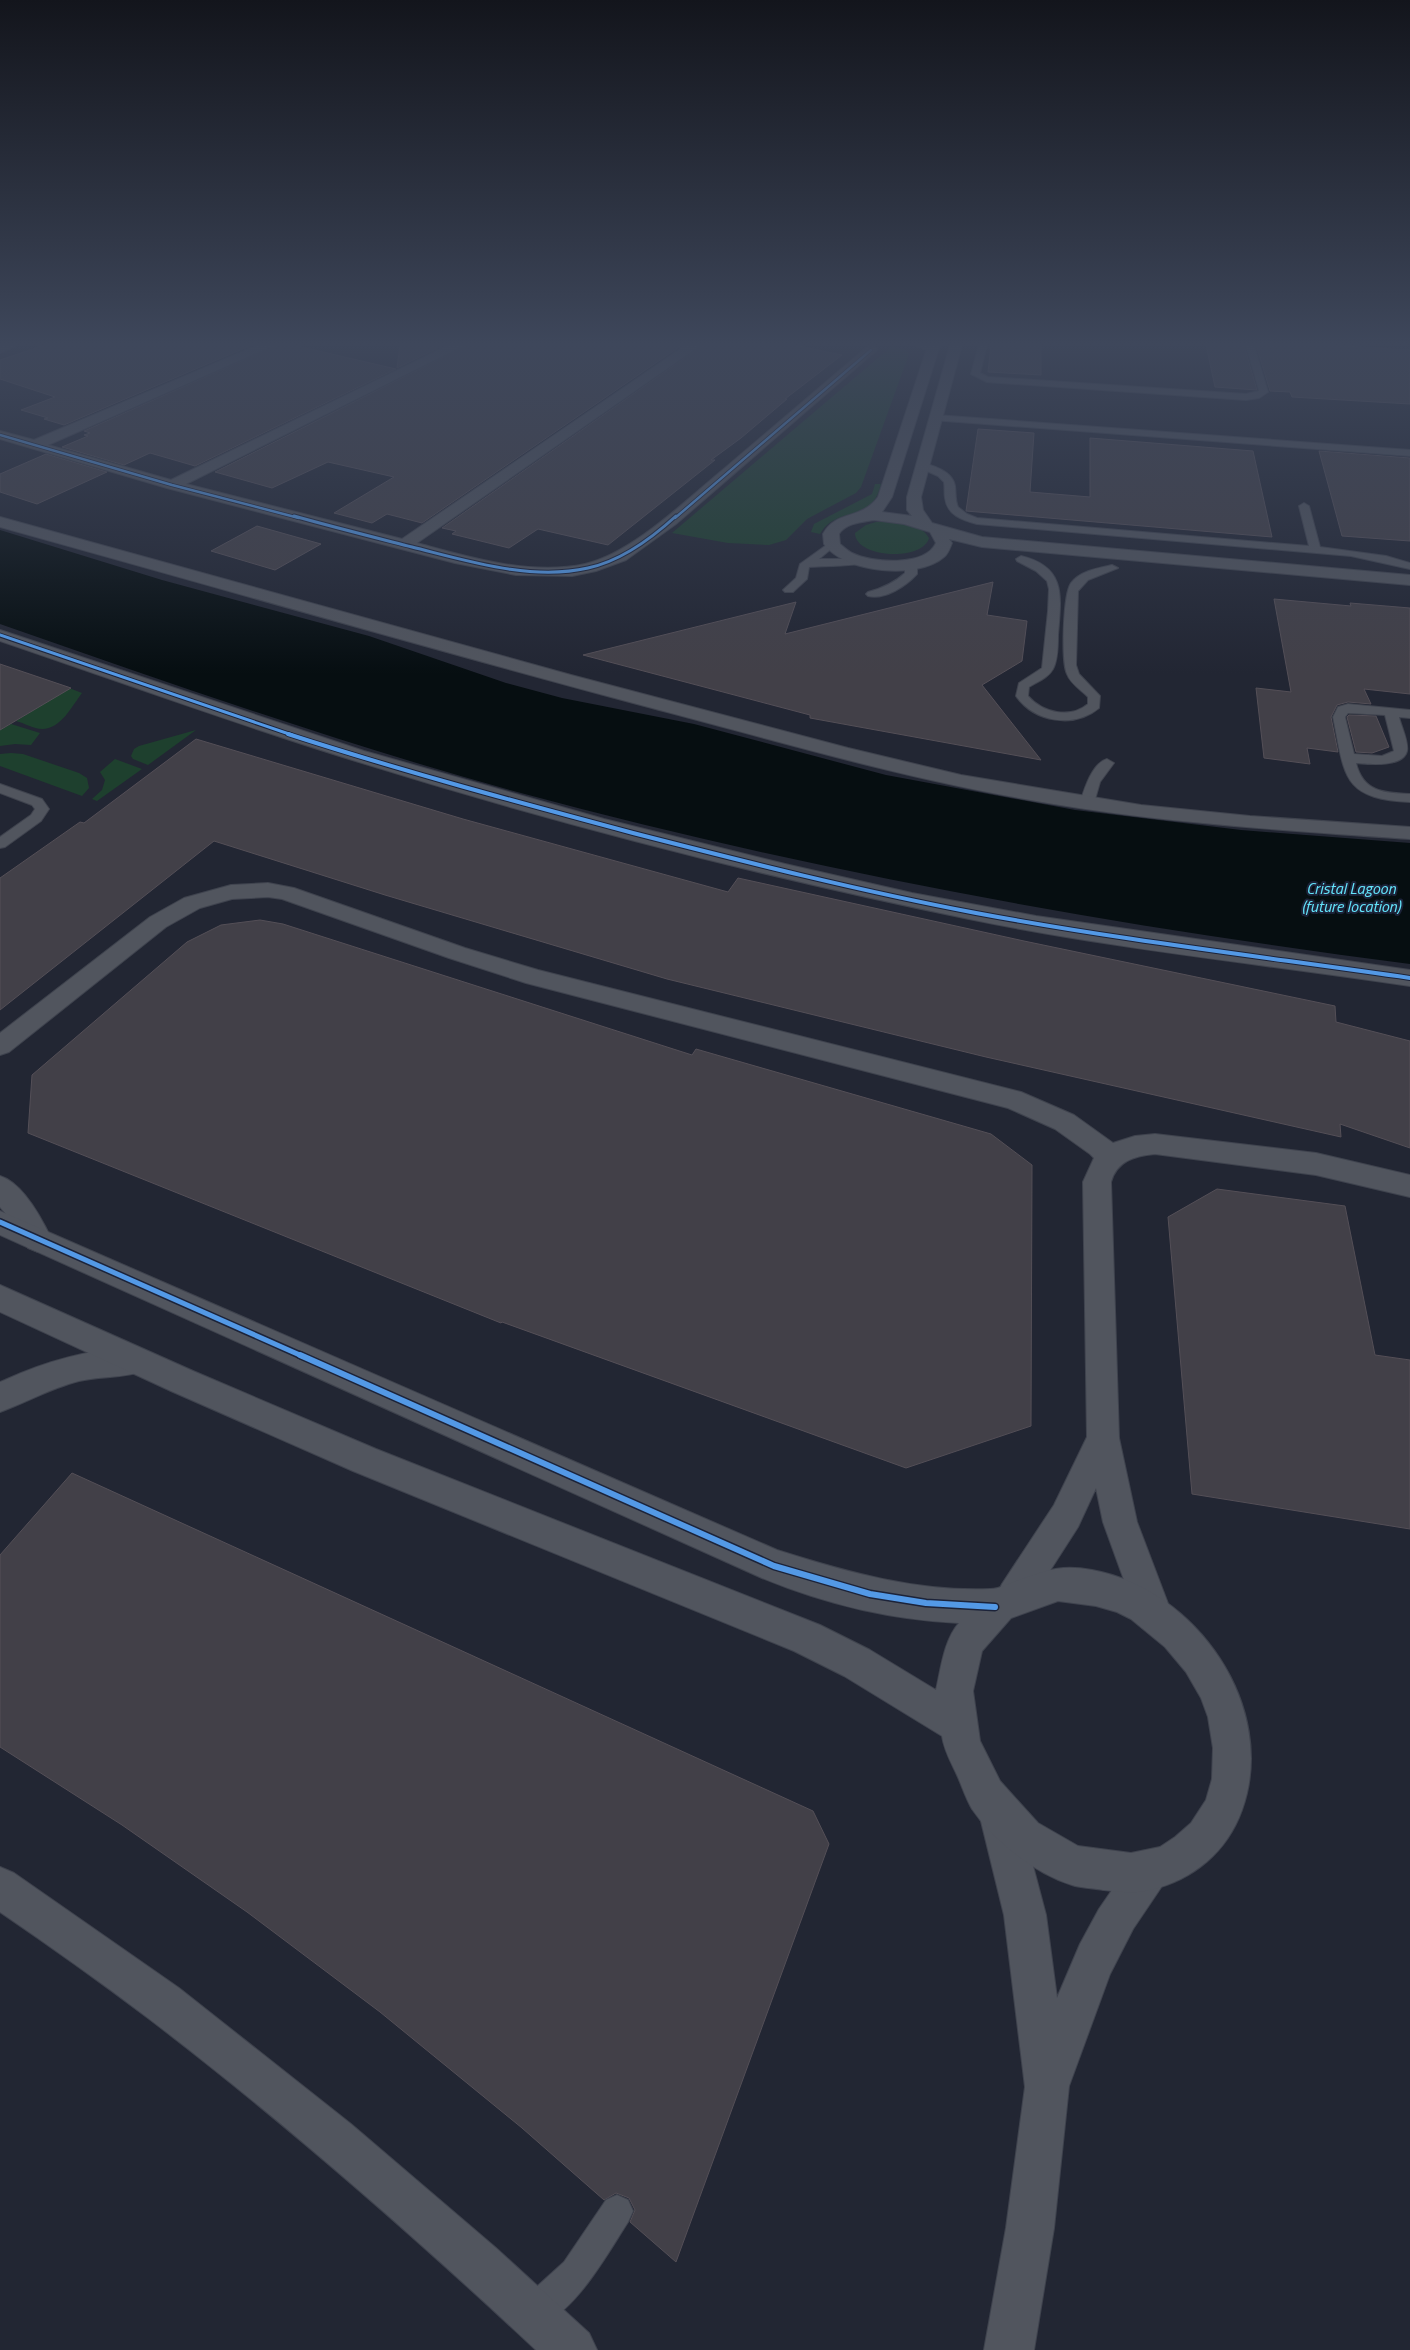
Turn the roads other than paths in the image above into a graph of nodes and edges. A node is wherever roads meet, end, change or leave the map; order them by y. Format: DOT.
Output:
graph roads {
  1 [pos="68,455"];
  2 [pos="235,455"];
  3 [pos="536,455"];
  4 [pos="749,455"];
  5 [pos="897,455"];
  6 [pos="925,455"];
  7 [pos="922,466"];
  8 [pos="172,485"];
  9 [pos="1304,506"];
  10 [pos="865,516"];
  11 [pos="0,522"];
  12 [pos="931,527"];
  13 [pos="1141,537"];
  14 [pos="832,544"];
  15 [pos="404,545"];
  16 [pos="1316,551"];
  17 [pos="1103,553"];
  18 [pos="934,558"];
  19 [pos="1021,559"];
  20 [pos="861,562"];
  21 [pos="807,564"];
  22 [pos="911,565"];
  23 [pos="1410,566"];
  24 [pos="1112,568"];
  25 [pos="1410,580"];
  26 [pos="789,590"];
  27 [pos="1410,592"];
  28 [pos="872,594"];
  29 [pos="0,635"];
  30 [pos="1391,712"];
  31 [pos="1410,714"];
  32 [pos="1349,758"];
  33 [pos="1107,763"];
  34 [pos="3,793"];
  35 [pos="1410,798"];
  36 [pos="1087,803"];
  37 [pos="1410,833"];
  38 [pos="0,844"];
  39 [pos="1410,978"];
  40 [pos="0,1046"];
  41 [pos="1110,1157"];
  42 [pos="1410,1186"];
  43 [pos="0,1187"];
  44 [pos="0,1222"];
  45 [pos="38,1240"];
  46 [pos="0,1298"];
  47 [pos="133,1361"];
  48 [pos="0,1398"];
  49 [pos="1103,1438"];
  50 [pos="1005,1601"];
  51 [pos="1154,1614"];
  52 [pos="956,1723"];
  53 [pos="999,1813"];
  54 [pos="1148,1872"];
  55 [pos="0,1887"];
  56 [pos="1047,2087"];
  57 [pos="617,2211"];
  58 [pos="532,2313"];
  59 [pos="572,2350"];
  60 [pos="1009,2350"];
  1 -- 8 [label="street"];
  2 -- 8 [label="street"];
  3 -- 15 [label="street"];
  4 -- 15 [label="street"];
  5 -- 10 [label="street"];
  6 -- 7 [label="street"];
  7 -- 12 [label="street"];
  7 -- 13 [label="lane"];
  8 -- 15 [label="street"];
  9 -- 16 [label="lane"];
  10 -- 12 [label="street"];
  10 -- 14 [label="street"];
  11 -- 36 [label="street"];
  12 -- 17 [label="street"];
  12 -- 18 [label="street"];
  13 -- 16 [label="lane"];
  13 -- 17 [label="street"];
  14 -- 20 [label="street"];
  14 -- 21 [label="lane"];
  16 -- 23 [label="lane"];
  17 -- 25 [label="street"];
  18 -- 19 [label="street"];
  18 -- 22 [label="street"];
  19 -- 24 [label="street"];
  19 -- 24 [label="lane"];
  20 -- 21 [label="lane"];
  20 -- 22 [label="street"];
  21 -- 26 [label="lane"];
  22 -- 28 [label="lane"];
  24 -- 27 [label="street"];
  29 -- 39 [label="street"];
  30 -- 31 [label="lane"];
  30 -- 32 [label="lane"];
  30 -- 32 [label="lane"];
  32 -- 35 [label="lane"];
  33 -- 36 [label="lane"];
  34 -- 38 [label="lane"];
  36 -- 37 [label="street"];
  40 -- 41 [label="street"];
  41 -- 42 [label="street"];
  41 -- 49 [label="street"];
  43 -- 45 [label="street"];
  44 -- 45 [label="street"];
  45 -- 50 [label="street"];
  46 -- 47 [label="street"];
  47 -- 48 [label="street"];
  47 -- 52 [label="street"];
  49 -- 50 [label="street"];
  49 -- 51 [label="street"];
  50 -- 51 [label="street"];
  50 -- 52 [label="street"];
  51 -- 54 [label="street"];
  52 -- 53 [label="street"];
  53 -- 54 [label="street"];
  53 -- 56 [label="street"];
  54 -- 56 [label="street"];
  55 -- 58 [label="street"];
  56 -- 60 [label="street"];
  57 -- 58 [label="lane"];
  58 -- 59 [label="street"];
}
